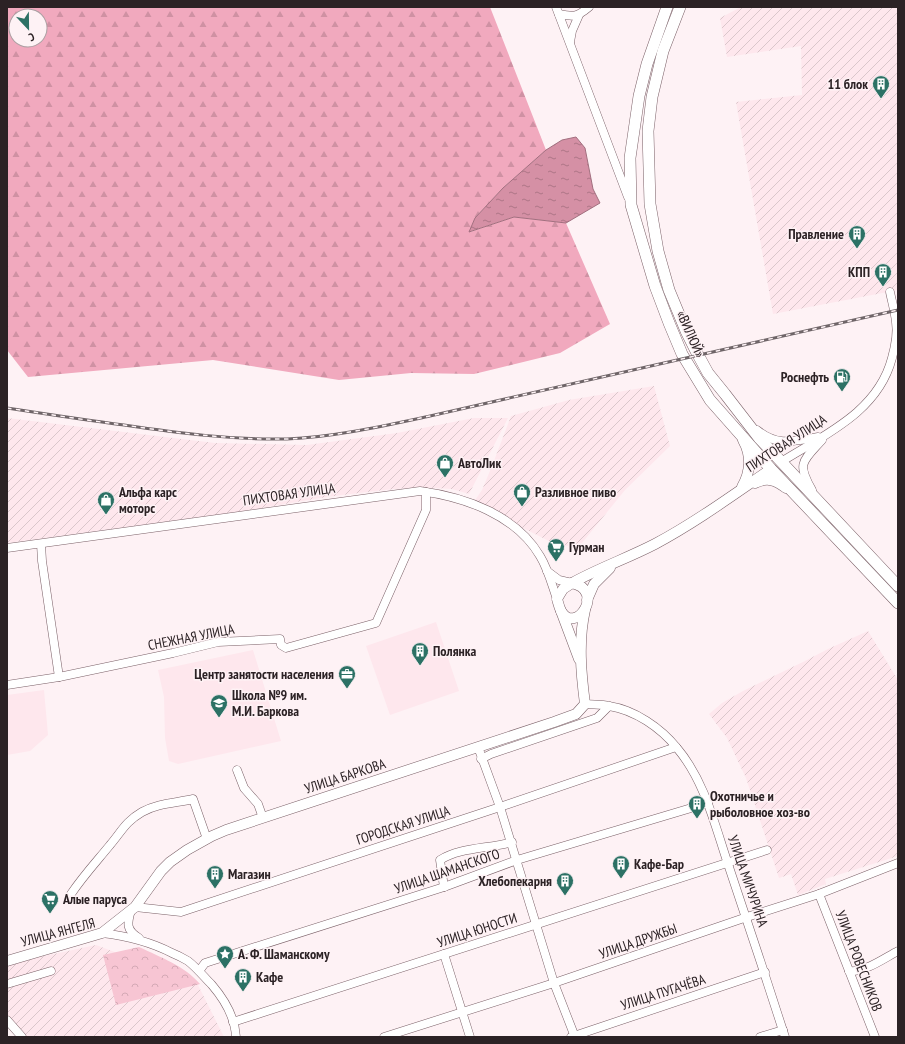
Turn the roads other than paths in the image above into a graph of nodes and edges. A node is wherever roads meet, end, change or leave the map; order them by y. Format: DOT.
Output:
graph roads {
  1 [pos="589,7"];
  2 [pos="667,7"];
  3 [pos="680,7"];
  4 [pos="557,10"];
  5 [pos="579,15"];
  6 [pos="570,43"];
  7 [pos="631,205"];
  8 [pos="890,292"];
  9 [pos="897,322"];
  10 [pos="898,357"];
  11 [pos="889,370"];
  12 [pos="747,422"];
  13 [pos="739,433"];
  14 [pos="826,435"];
  15 [pos="781,462"];
  16 [pos="771,468"];
  17 [pos="426,492"];
  18 [pos="739,492"];
  19 [pos="796,495"];
  20 [pos="820,502"];
  21 [pos="41,544"];
  22 [pos="7,548"];
  23 [pos="614,564"];
  24 [pos="546,570"];
  25 [pos="572,583"];
  26 [pos="898,586"];
  27 [pos="557,599"];
  28 [pos="587,600"];
  29 [pos="898,603"];
  30 [pos="584,610"];
  31 [pos="561,611"];
  32 [pos="580,663"];
  33 [pos="59,677"];
  34 [pos="7,684"];
  35 [pos="585,704"];
  36 [pos="609,706"];
  37 [pos="478,747"];
  38 [pos="676,747"];
  39 [pos="481,759"];
  40 [pos="237,770"];
  41 [pos="708,803"];
  42 [pos="500,807"];
  43 [pos="264,818"];
  44 [pos="207,839"];
  45 [pos="512,842"];
  46 [pos="767,850"];
  47 [pos="517,860"];
  48 [pos="728,862"];
  49 [pos="898,863"];
  50 [pos="444,887"];
  51 [pos="71,894"];
  52 [pos="819,894"];
  53 [pos="133,909"];
  54 [pos="747,917"];
  55 [pos="536,925"];
  56 [pos="102,933"];
  57 [pos="143,940"];
  58 [pos="898,951"];
  59 [pos="444,954"];
  60 [pos="7,961"];
  61 [pos="51,971"];
  62 [pos="199,971"];
  63 [pos="849,971"];
  64 [pos="765,972"];
  65 [pos="554,983"];
  66 [pos="7,984"];
  67 [pos="463,1012"];
  68 [pos="7,1020"];
  69 [pos="233,1022"];
  70 [pos="784,1034"];
  71 [pos="22,1037"];
  72 [pos="236,1037"];
  73 [pos="384,1037"];
  74 [pos="470,1037"];
  75 [pos="573,1037"];
  76 [pos="760,1037"];
  77 [pos="875,1037"];
  1 -- 5 [label="street"];
  2 -- 7 [label="highway, «ВИЛЮЙ»"];
  3 -- 12 [label="highway, «ВИЛЮЙ»"];
  4 -- 5 [label="street"];
  4 -- 6 [label="street"];
  5 -- 6 [label="street"];
  6 -- 7 [label="street"];
  7 -- 13 [label="highway, «ВИЛЮЙ»"];
  8 -- 9 [label="street, ПИХТОВАЯ УЛИЦА"];
  9 -- 11 [label="street, ПИХТОВАЯ УЛИЦА"];
  10 -- 11 [label="street"];
  11 -- 14 [label="street, ПИХТОВАЯ УЛИЦА"];
  12 -- 14 [label="street"];
  12 -- 15 [label="highway, «ВИЛЮЙ»"];
  13 -- 16 [label="highway, «ВИЛЮЙ»"];
  13 -- 18 [label="main road"];
  14 -- 15 [label="street, ПИХТОВАЯ УЛИЦА"];
  14 -- 20 [label="street"];
  15 -- 16 [label="highway, ПИХТОВАЯ УЛИЦА"];
  15 -- 20 [label="highway, «ВИЛЮЙ»"];
  16 -- 18 [label="main road, ПИХТОВАЯ УЛИЦА"];
  16 -- 19 [label="highway, «ВИЛЮЙ»"];
  17 -- 21 [label="street, ПИХТОВАЯ УЛИЦА"];
  17 -- 24 [label="street, ПИХТОВАЯ УЛИЦА"];
  17 -- 33 [label="street, СНЕЖНАЯ УЛИЦА"];
  18 -- 19 [label="main road"];
  18 -- 23 [label="main road, ПИХТОВАЯ УЛИЦА"];
  19 -- 29 [label="highway, «ВИЛЮЙ»"];
  20 -- 26 [label="highway, «ВИЛЮЙ»"];
  21 -- 22 [label="street, ПИХТОВАЯ УЛИЦА"];
  21 -- 33 [label="street"];
  23 -- 25 [label="main road, ПИХТОВАЯ УЛИЦА"];
  23 -- 28 [label="main road, ПИХТОВАЯ УЛИЦА"];
  24 -- 25 [label="street, ПИХТОВАЯ УЛИЦА"];
  24 -- 27 [label="street, ПИХТОВАЯ УЛИЦА"];
  25 -- 27 [label="main road"];
  25 -- 28 [label="main road"];
  27 -- 31 [label="main road"];
  28 -- 30 [label="main road"];
  30 -- 31 [label="main road"];
  30 -- 32 [label="main road"];
  31 -- 32 [label="main road"];
  32 -- 35 [label="main road"];
  33 -- 34 [label="street, СНЕЖНАЯ УЛИЦА"];
  35 -- 36 [label="street, УЛИЦА МИЧУРИНА"];
  35 -- 37 [label="main road, УЛИЦА БАРКОВА"];
  36 -- 38 [label="street, УЛИЦА МИЧУРИНА"];
  36 -- 39 [label="street"];
  37 -- 39 [label="street"];
  37 -- 43 [label="main road, УЛИЦА БАРКОВА"];
  38 -- 41 [label="street, УЛИЦА МИЧУРИНА"];
  38 -- 42 [label="street, ГОРОДСКАЯ УЛИЦА"];
  39 -- 42 [label="street"];
  40 -- 43 [label="street"];
  41 -- 47 [label="street, УЛИЦА ШАМАНСКОГО"];
  41 -- 48 [label="street, УЛИЦА МИЧУРИНА"];
  42 -- 45 [label="street"];
  42 -- 53 [label="street, ГОРОДСКАЯ УЛИЦА"];
  43 -- 44 [label="main road, УЛИЦА БАРКОВА"];
  44 -- 51 [label="street"];
  44 -- 53 [label="main road, УЛИЦА БАРКОВА"];
  45 -- 47 [label="street"];
  45 -- 50 [label="street"];
  46 -- 48 [label="street, УЛИЦА ЮНОСТИ"];
  47 -- 50 [label="street, УЛИЦА ШАМАНСКОГО"];
  47 -- 55 [label="street"];
  48 -- 54 [label="street, УЛИЦА МИЧУРИНА"];
  48 -- 55 [label="street, УЛИЦА ЮНОСТИ"];
  49 -- 52 [label="street, УЛИЦА ДРУЖБЫ"];
  50 -- 62 [label="street, УЛИЦА ШАМАНСКОГО"];
  52 -- 54 [label="street, УЛИЦА ДРУЖБЫ"];
  52 -- 63 [label="street, УЛИЦА РОВЕСНИКОВ"];
  53 -- 56 [label="main road, УЛИЦА БАРКОВА"];
  53 -- 57 [label="street"];
  54 -- 64 [label="street, УЛИЦА МИЧУРИНА"];
  54 -- 65 [label="street, УЛИЦА ДРУЖБЫ"];
  55 -- 59 [label="street, УЛИЦА ЮНОСТИ"];
  55 -- 65 [label="street"];
  56 -- 57 [label="street, УЛИЦА ЯНГЕЛЯ"];
  56 -- 60 [label="main road, УЛИЦА ЯНГЕЛЯ"];
  57 -- 62 [label="street, УЛИЦА ЯНГЕЛЯ"];
  58 -- 63 [label="street"];
  59 -- 67 [label="street"];
  59 -- 69 [label="street, УЛИЦА ЮНОСТИ"];
  61 -- 66 [label="street"];
  62 -- 69 [label="street, УЛИЦА ЯНГЕЛЯ"];
  63 -- 77 [label="street, УЛИЦА РОВЕСНИКОВ"];
  64 -- 70 [label="street, УЛИЦА МИЧУРИНА"];
  64 -- 75 [label="street, УЛИЦА ПУГАЧЁВА"];
  65 -- 67 [label="street, УЛИЦА ДРУЖБЫ"];
  65 -- 75 [label="street"];
  67 -- 73 [label="street, УЛИЦА ДРУЖБЫ"];
  67 -- 74 [label="street"];
  68 -- 71 [label="street"];
  69 -- 72 [label="street, УЛИЦА ЯНГЕЛЯ"];
  70 -- 76 [label="street"];
}
